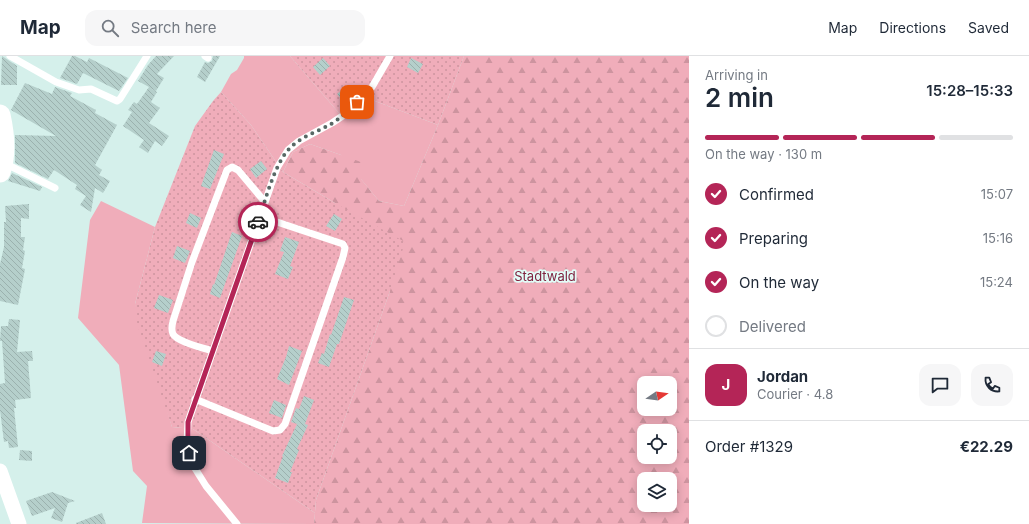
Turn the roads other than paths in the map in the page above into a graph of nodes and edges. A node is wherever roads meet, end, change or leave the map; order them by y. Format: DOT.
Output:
graph roads {
  1 [pos="10,56"];
  2 [pos="147,56"];
  3 [pos="390,56"];
  4 [pos="0,115"];
  5 [pos="1,167"];
  6 [pos="54,188"];
  7 [pos="265,202"];
  8 [pos="259,217"];
  9 [pos="212,351"];
  10 [pos="195,399"];
  11 [pos="0,471"];
  12 [pos="19,524"];
  13 [pos="237,524"];
  1 -- 2 [label="lane"];
  3 -- 7 [label="lane"];
  4 -- 5 [label="main road"];
  5 -- 6 [label="lane"];
  7 -- 8 [label="lane"];
  7 -- 9 [label="lane"];
  8 -- 9 [label="lane"];
  8 -- 10 [label="lane"];
  9 -- 10 [label="lane"];
  10 -- 13 [label="lane"];
  11 -- 12 [label="street"];
}
